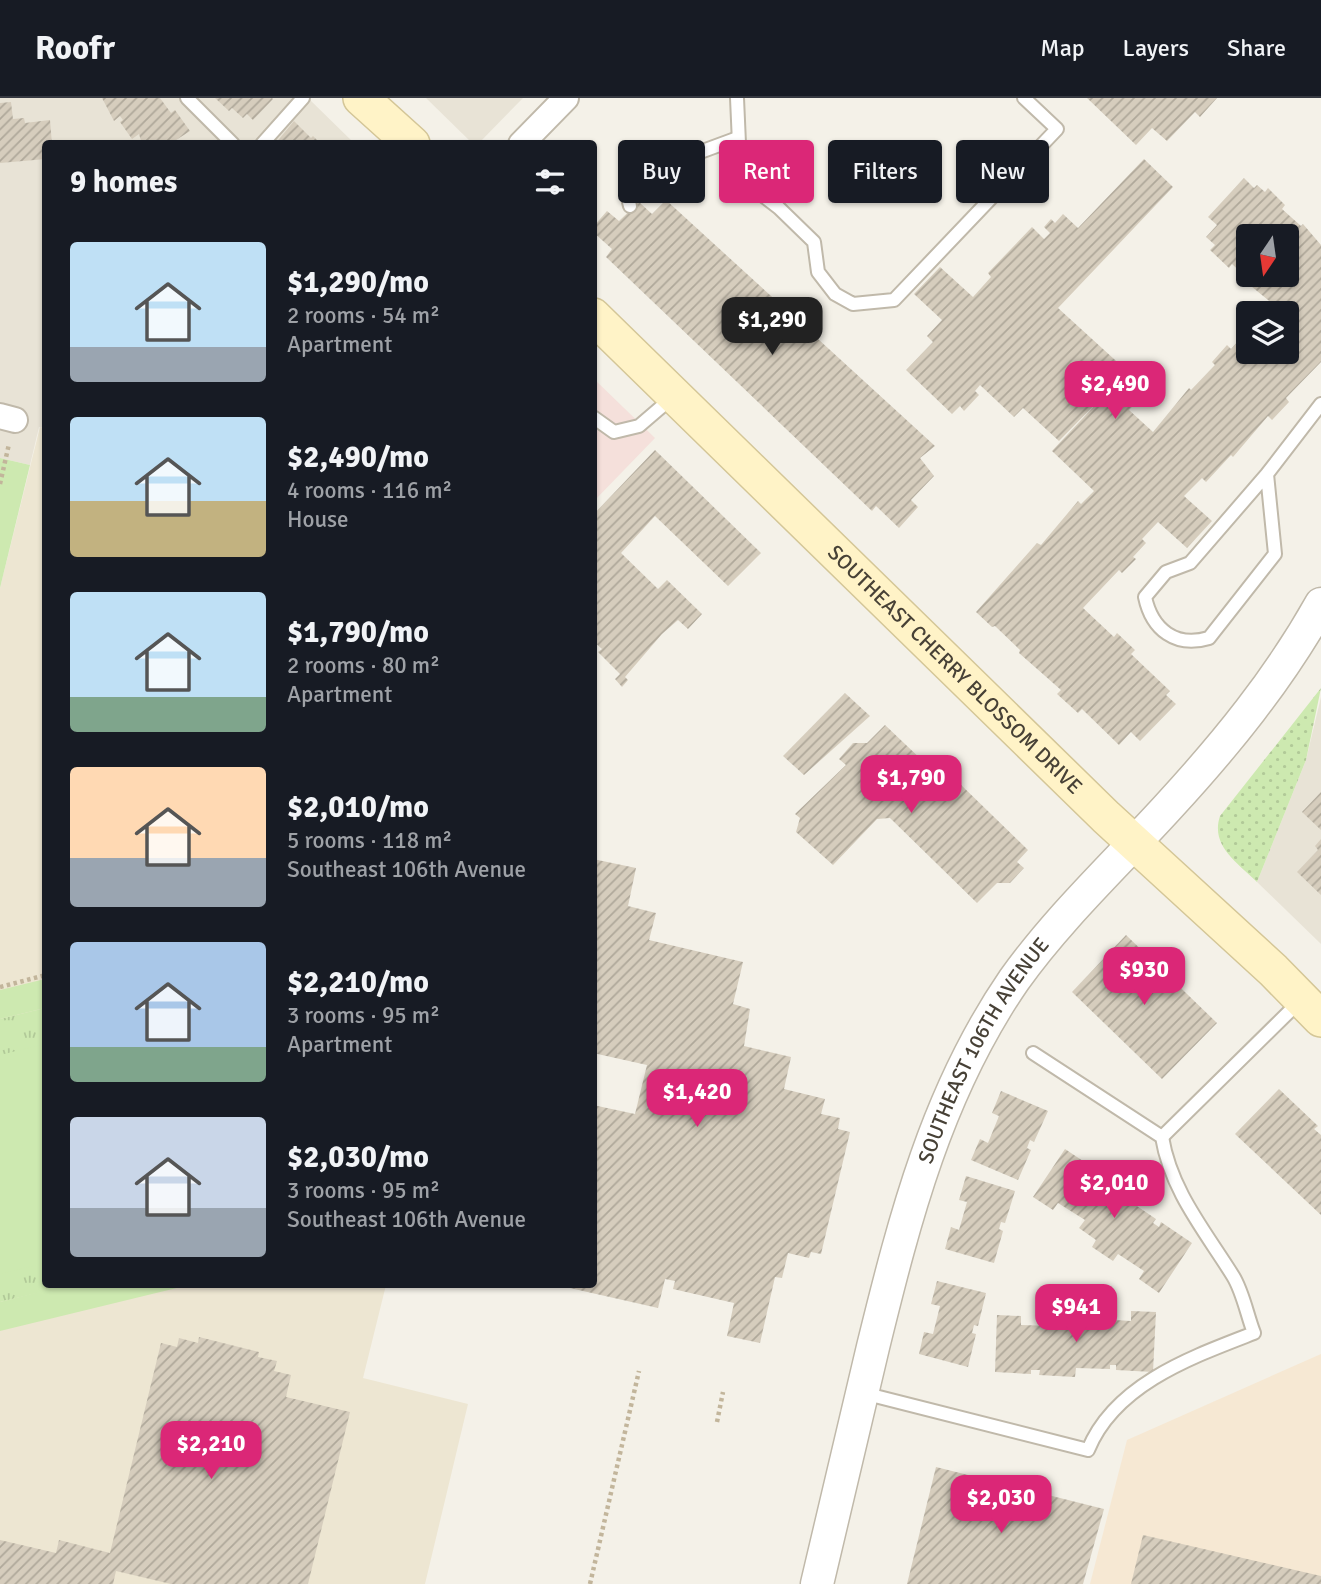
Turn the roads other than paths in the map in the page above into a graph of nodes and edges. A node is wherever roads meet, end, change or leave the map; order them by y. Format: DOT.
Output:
graph roads {
  1 [pos="187,98"];
  2 [pos="303,98"];
  3 [pos="361,98"];
  4 [pos="566,98"];
  5 [pos="737,98"];
  6 [pos="1024,98"];
  7 [pos="738,138"];
  8 [pos="229,140"];
  9 [pos="266,140"];
  10 [pos="408,140"];
  11 [pos="526,140"];
  12 [pos="630,206"];
  13 [pos="597,320"];
  14 [pos="675,396"];
  15 [pos="1321,404"];
  16 [pos="597,421"];
  17 [pos="1266,474"];
  18 [pos="1321,604"];
  19 [pos="1134,842"];
  20 [pos="1312,1009"];
  21 [pos="1033,1053"];
  22 [pos="1163,1137"];
  23 [pos="862,1393"];
  24 [pos="817,1584"];
  1 -- 8 [label="lane"];
  2 -- 9 [label="lane"];
  3 -- 10 [label="main road"];
  4 -- 11 [label="street"];
  5 -- 7 [label="lane"];
  6 -- 7 [label="lane"];
  7 -- 12 [label="lane"];
  13 -- 14 [label="main road, SOUTHEAST CHERRY BLOSSOM DRIVE"];
  14 -- 16 [label="lane"];
  14 -- 19 [label="main road, SOUTHEAST CHERRY BLOSSOM DRIVE"];
  15 -- 17 [label="lane"];
  17 -- 17 [label="lane"];
  18 -- 19 [label="street, SOUTHEAST 106TH AVENUE"];
  19 -- 20 [label="main road, SOUTHEAST CHERRY BLOSSOM DRIVE"];
  19 -- 23 [label="street, SOUTHEAST 106TH AVENUE"];
  20 -- 22 [label="lane"];
  21 -- 22 [label="lane"];
  22 -- 23 [label="lane"];
  23 -- 24 [label="street, SOUTHEAST 106TH AVENUE"];
}
